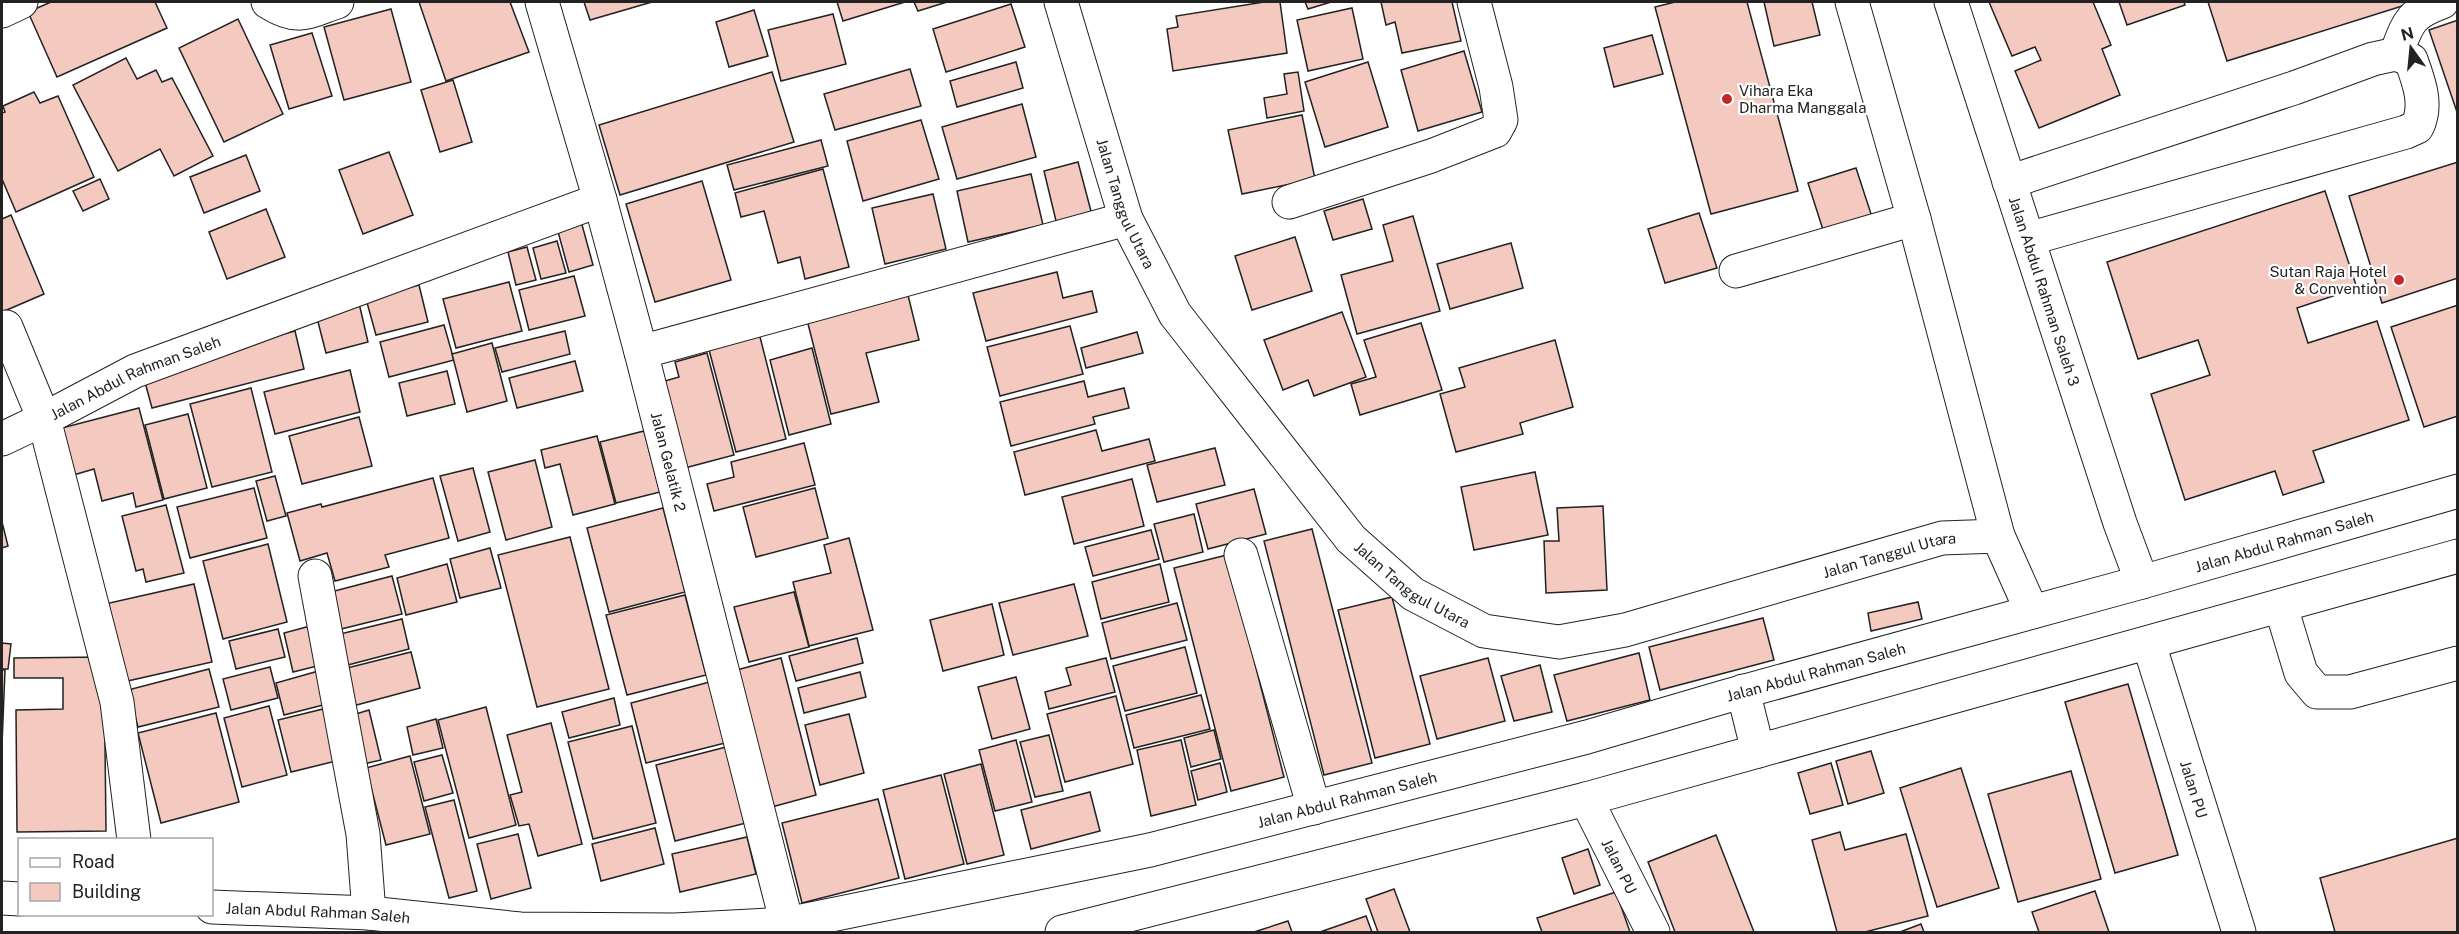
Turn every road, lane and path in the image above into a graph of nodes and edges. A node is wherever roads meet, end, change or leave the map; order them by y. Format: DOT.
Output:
graph roads {
  1 [pos="21,2"];
  2 [pos="268,2"];
  3 [pos="337,2"];
  4 [pos="542,2"];
  5 [pos="1061,2"];
  6 [pos="1473,2"];
  7 [pos="1852,2"];
  8 [pos="1951,2"];
  9 [pos="2442,2"];
  10 [pos="2,11"];
  11 [pos="2396,54"];
  12 [pos="2009,182"];
  13 [pos="600,200"];
  14 [pos="1289,202"];
  15 [pos="1126,219"];
  16 [pos="1914,219"];
  17 [pos="2028,239"];
  18 [pos="1736,271"];
  19 [pos="6,327"];
  20 [pos="641,352"];
  21 [pos="44,419"];
  22 [pos="2,439"];
  23 [pos="2457,491"];
  24 [pos="1998,536"];
  25 [pos="1241,555"];
  26 [pos="2457,556"];
  27 [pos="315,576"];
  28 [pos="2142,582"];
  29 [pos="2281,606"];
  30 [pos="2032,612"];
  31 [pos="2149,644"];
  32 [pos="2457,663"];
  33 [pos="1743,692"];
  34 [pos="1758,751"];
  35 [pos="1586,799"];
  36 [pos="1314,808"];
  37 [pos="134,838"];
  38 [pos="2,898"];
  39 [pos="18,899"];
  40 [pos="213,907"];
  41 [pos="369,913"];
  42 [pos="786,924"];
  43 [pos="1062,933"];
  44 [pos="1653,933"];
  45 [pos="2239,933"];
  1 -- 10 [label="main road"];
  2 -- 3 [label="main road"];
  4 -- 13 [label="main road, Jalan Gelatik 2"];
  5 -- 15 [label="main road, Jalan Tanggul Utara"];
  6 -- 14 [label="main road"];
  7 -- 16 [label="main road"];
  8 -- 12 [label="main road, Jalan Abdul Rahman Saleh 3"];
  9 -- 11 [label="main road"];
  11 -- 12 [label="main road"];
  11 -- 17 [label="main road"];
  12 -- 17 [label="main road, Jalan Abdul Rahman Saleh 3"];
  13 -- 20 [label="main road, Jalan Gelatik 2"];
  13 -- 21 [label="main road, Jalan Abdul Rahman Saleh"];
  15 -- 20 [label="main road"];
  15 -- 24 [label="main road, Jalan Tanggul Utara"];
  16 -- 18 [label="main road"];
  16 -- 24 [label="main road"];
  17 -- 28 [label="main road, Jalan Abdul Rahman Saleh 3"];
  19 -- 21 [label="main road"];
  20 -- 42 [label="main road, Jalan Gelatik 2"];
  21 -- 22 [label="main road"];
  21 -- 37 [label="main road, Jalan Abdul Rahman Saleh"];
  23 -- 28 [label="main road, Jalan Abdul Rahman Saleh"];
  24 -- 30 [label="main road"];
  25 -- 36 [label="main road"];
  26 -- 29 [label="main road"];
  27 -- 41 [label="main road"];
  28 -- 30 [label="main road, Jalan Abdul Rahman Saleh"];
  29 -- 31 [label="main road"];
  29 -- 32 [label="main road"];
  30 -- 33 [label="main road, Jalan Abdul Rahman Saleh"];
  31 -- 34 [label="main road"];
  31 -- 45 [label="main road, Jalan PU"];
  33 -- 34 [label="main road"];
  33 -- 36 [label="main road, Jalan Abdul Rahman Saleh"];
  34 -- 35 [label="main road"];
  35 -- 43 [label="main road"];
  35 -- 44 [label="main road, Jalan PU"];
  36 -- 42 [label="main road, Jalan Abdul Rahman Saleh"];
  38 -- 39 [label="main road"];
  40 -- 41 [label="main road, Jalan Abdul Rahman Saleh"];
  41 -- 42 [label="main road, Jalan Abdul Rahman Saleh"];
}
